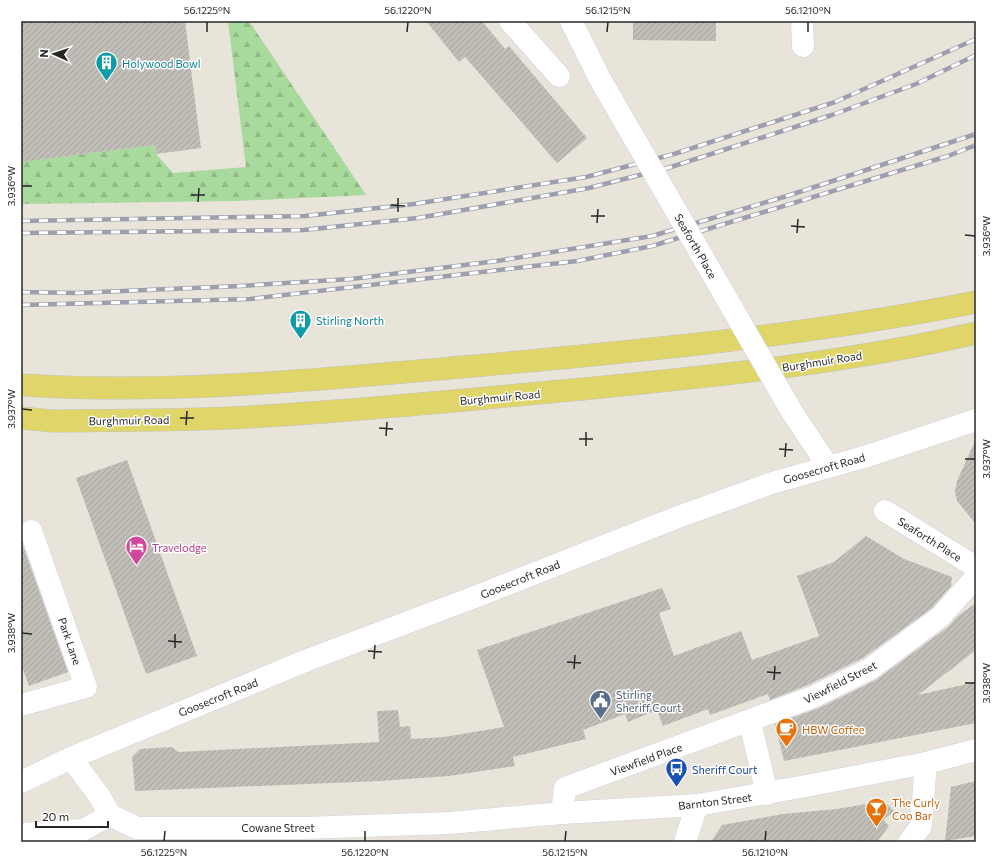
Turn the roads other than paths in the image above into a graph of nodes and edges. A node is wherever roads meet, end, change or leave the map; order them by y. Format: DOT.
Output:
graph roads {
  1 [pos="510,21"];
  2 [pos="571,21"];
  3 [pos="802,21"];
  4 [pos="803,46"];
  5 [pos="559,76"];
  6 [pos="976,302"];
  7 [pos="976,334"];
  8 [pos="21,385"];
  9 [pos="21,418"];
  10 [pos="976,420"];
  11 [pos="828,466"];
  12 [pos="885,511"];
  13 [pos="31,531"];
  14 [pos="976,567"];
  15 [pos="976,577"];
  16 [pos="21,704"];
  17 [pos="750,722"];
  18 [pos="976,750"];
  19 [pos="71,758"];
  20 [pos="926,763"];
  21 [pos="21,782"];
  22 [pos="767,794"];
  23 [pos="697,805"];
  24 [pos="562,813"];
  25 [pos="110,815"];
  26 [pos="450,823"];
  27 [pos="21,834"];
  28 [pos="296,835"];
  29 [pos="685,842"];
  30 [pos="909,842"];
  1 -- 5 [label="street"];
  2 -- 11 [label="street, Seaforth Place, bridge"];
  3 -- 4 [label="street"];
  6 -- 8 [label="main road"];
  7 -- 9 [label="main road, Burghmuir Road"];
  10 -- 11 [label="street, Goosecroft Road"];
  11 -- 19 [label="street, Goosecroft Road"];
  12 -- 14 [label="street, Seaforth Place"];
  13 -- 16 [label="street, Park Lane"];
  15 -- 17 [label="street, Viewfield Street"];
  17 -- 22 [label="street"];
  17 -- 24 [label="street, Viewfield Place"];
  18 -- 20 [label="street, Barnton Street"];
  19 -- 21 [label="street"];
  19 -- 25 [label="street"];
  20 -- 22 [label="street, Barnton Street"];
  20 -- 30 [label="street"];
  22 -- 23 [label="street, Barnton Street"];
  23 -- 24 [label="street, Barnton Street"];
  23 -- 29 [label="street"];
  24 -- 26 [label="street, Barnton Street"];
  25 -- 27 [label="street"];
  25 -- 28 [label="street, Cowane Street"];
  26 -- 28 [label="street, Cowane Street"];
}
